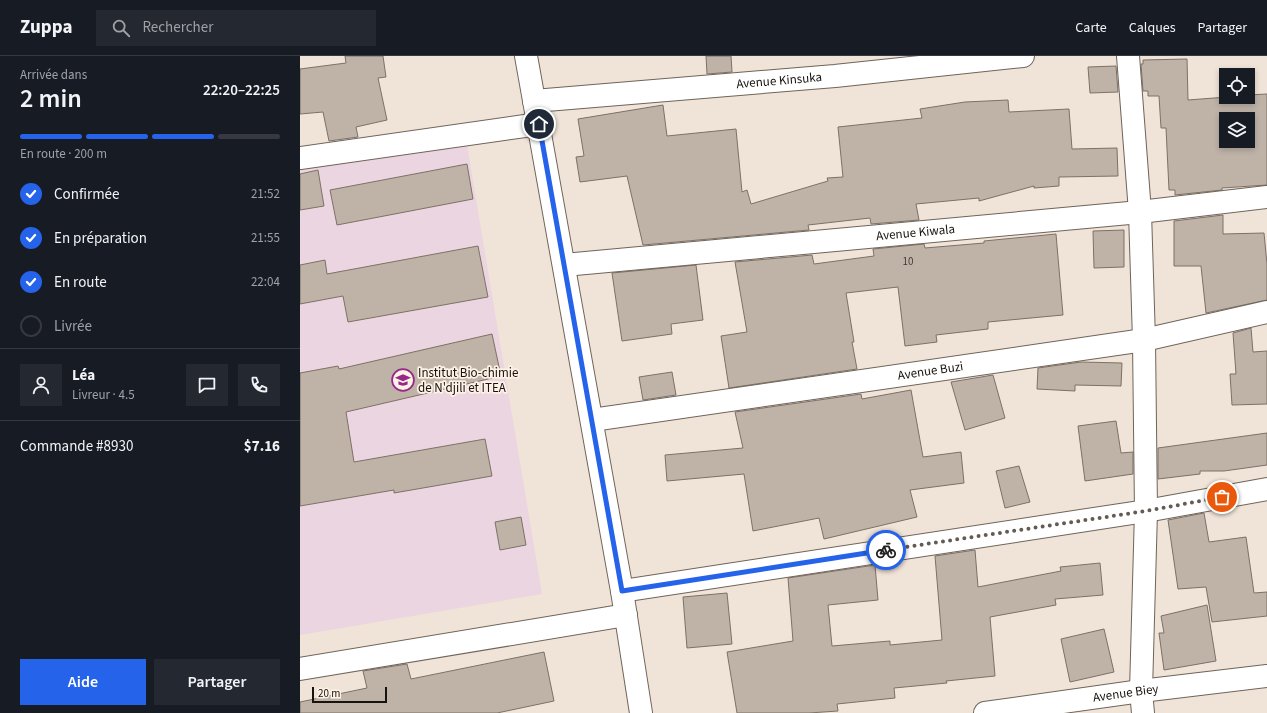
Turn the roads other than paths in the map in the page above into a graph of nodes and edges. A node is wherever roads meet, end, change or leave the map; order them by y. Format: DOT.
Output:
graph roads {
  1 [pos="526,56"];
  2 [pos="1023,56"];
  3 [pos="1128,56"];
  4 [pos="534,101"];
  5 [pos="539,124"];
  6 [pos="300,158"];
  7 [pos="1267,197"];
  8 [pos="1140,212"];
  9 [pos="564,265"];
  10 [pos="1267,312"];
  11 [pos="1144,340"];
  12 [pos="592,420"];
  13 [pos="1267,489"];
  14 [pos="1146,511"];
  15 [pos="622,591"];
  16 [pos="626,615"];
  17 [pos="300,669"];
  18 [pos="1267,676"];
  19 [pos="1141,691"];
  20 [pos="641,713"];
  21 [pos="985,713"];
  22 [pos="1143,713"];
  1 -- 4 [label="street"];
  2 -- 4 [label="street, Avenue Kinsuka"];
  3 -- 8 [label="street"];
  4 -- 5 [label="street"];
  5 -- 6 [label="street"];
  5 -- 9 [label="street"];
  7 -- 8 [label="street, Avenue Kiwala"];
  8 -- 9 [label="street, Avenue Kiwala"];
  8 -- 11 [label="street"];
  9 -- 12 [label="street"];
  10 -- 11 [label="street, Avenue Buzi"];
  11 -- 12 [label="street, Avenue Buzi"];
  11 -- 14 [label="street"];
  12 -- 15 [label="street"];
  13 -- 14 [label="street"];
  14 -- 15 [label="street"];
  14 -- 19 [label="street"];
  15 -- 16 [label="street"];
  16 -- 17 [label="street"];
  16 -- 20 [label="street"];
  18 -- 19 [label="street, Avenue Biey"];
  19 -- 21 [label="street, Avenue Biey"];
  19 -- 22 [label="street"];
}
